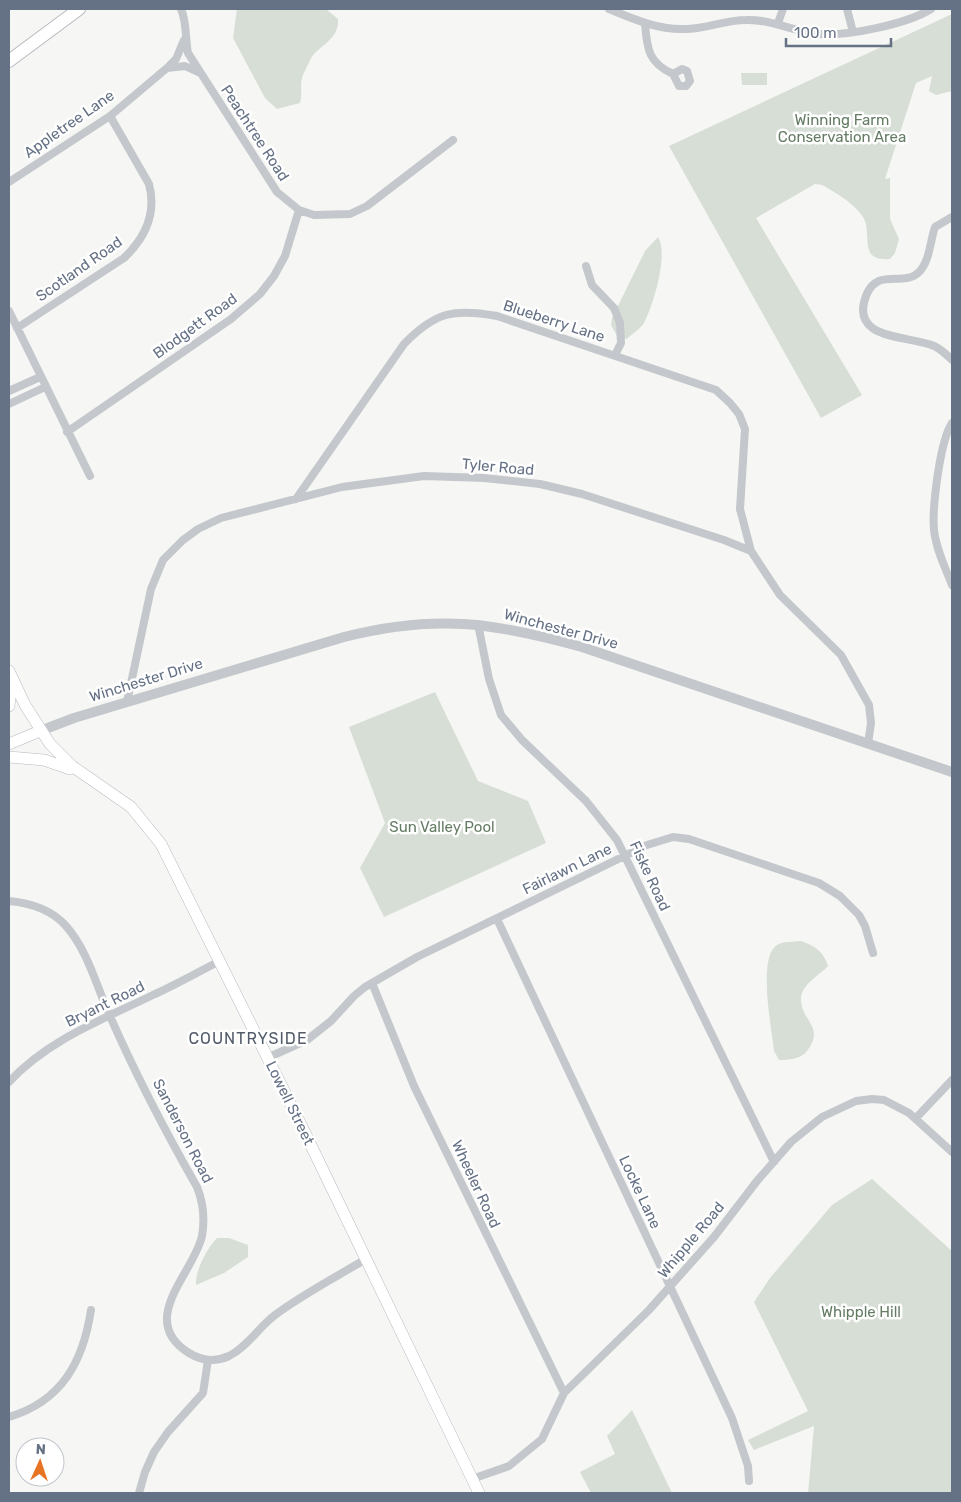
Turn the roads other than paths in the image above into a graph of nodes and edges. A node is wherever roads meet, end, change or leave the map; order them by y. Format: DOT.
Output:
graph roads {
  1 [pos="79,9"];
  2 [pos="181,9"];
  3 [pos="609,9"];
  4 [pos="783,9"];
  5 [pos="847,9"];
  6 [pos="931,9"];
  7 [pos="646,24"];
  8 [pos="778,24"];
  9 [pos="853,32"];
  10 [pos="184,38"];
  11 [pos="9,61"];
  12 [pos="167,68"];
  13 [pos="201,74"];
  14 [pos="674,74"];
  15 [pos="110,116"];
  16 [pos="453,140"];
  17 [pos="9,182"];
  18 [pos="300,210"];
  19 [pos="952,217"];
  20 [pos="586,266"];
  21 [pos="9,311"];
  22 [pos="17,328"];
  23 [pos="615,355"];
  24 [pos="952,360"];
  25 [pos="40,377"];
  26 [pos="45,387"];
  27 [pos="9,392"];
  28 [pos="9,404"];
  29 [pos="952,423"];
  30 [pos="67,432"];
  31 [pos="90,476"];
  32 [pos="296,499"];
  33 [pos="751,551"];
  34 [pos="950,574"];
  35 [pos="952,585"];
  36 [pos="478,624"];
  37 [pos="10,675"];
  38 [pos="127,702"];
  39 [pos="9,706"];
  40 [pos="40,731"];
  41 [pos="9,744"];
  42 [pos="868,744"];
  43 [pos="9,757"];
  44 [pos="952,772"];
  45 [pos="102,787"];
  46 [pos="625,856"];
  47 [pos="9,901"];
  48 [pos="497,918"];
  49 [pos="873,954"];
  50 [pos="220,961"];
  51 [pos="372,983"];
  52 [pos="109,1014"];
  53 [pos="267,1058"];
  54 [pos="952,1080"];
  55 [pos="9,1082"];
  56 [pos="916,1118"];
  57 [pos="952,1152"];
  58 [pos="774,1162"];
  59 [pos="366,1259"];
  60 [pos="669,1288"];
  61 [pos="91,1310"];
  62 [pos="208,1360"];
  63 [pos="564,1393"];
  64 [pos="9,1418"];
  65 [pos="472,1479"];
  66 [pos="749,1481"];
  67 [pos="139,1493"];
  68 [pos="478,1493"];
  1 -- 11 [label="main road"];
  2 -- 10 [label="street, Peachtree Road"];
  3 -- 7 [label="street"];
  4 -- 8 [label="street"];
  5 -- 9 [label="street"];
  6 -- 9 [label="street"];
  7 -- 8 [label="street"];
  7 -- 14 [label="street"];
  8 -- 9 [label="street"];
  10 -- 12 [label="street, Appletree Lane"];
  10 -- 13 [label="street, Peachtree Road"];
  12 -- 13 [label="street"];
  12 -- 15 [label="street, Appletree Lane"];
  13 -- 18 [label="street, Peachtree Road"];
  15 -- 17 [label="street, Appletree Lane"];
  15 -- 22 [label="street, Scotland Road"];
  16 -- 18 [label="street, Peachtree Road"];
  18 -- 30 [label="street, Blodgett Road"];
  19 -- 24 [label="street"];
  20 -- 23 [label="street"];
  21 -- 22 [label="street"];
  22 -- 25 [label="street"];
  23 -- 32 [label="street, Blueberry Lane"];
  23 -- 33 [label="street, Blueberry Lane"];
  25 -- 26 [label="street"];
  25 -- 27 [label="street"];
  26 -- 28 [label="street"];
  26 -- 30 [label="street"];
  29 -- 34 [label="street"];
  30 -- 31 [label="street"];
  32 -- 33 [label="street, Tyler Road"];
  32 -- 38 [label="street, Tyler Road"];
  33 -- 42 [label="street"];
  34 -- 35 [label="street"];
  36 -- 38 [label="street, Winchester Drive"];
  36 -- 42 [label="street, Winchester Drive"];
  36 -- 46 [label="street, Fiske Road"];
  37 -- 39 [label="main road"];
  37 -- 40 [label="main road, Lowell Street"];
  38 -- 40 [label="street, Winchester Drive"];
  40 -- 41 [label="main road"];
  40 -- 45 [label="main road, Lowell Street"];
  42 -- 44 [label="street, Winchester Drive"];
  43 -- 45 [label="main road"];
  45 -- 50 [label="main road, Lowell Street"];
  46 -- 48 [label="street, Fairlawn Lane"];
  46 -- 49 [label="street, Fairlawn Lane"];
  46 -- 58 [label="street, Fiske Road"];
  47 -- 52 [label="street, Sanderson Road"];
  48 -- 51 [label="street, Fairlawn Lane"];
  48 -- 60 [label="street, Locke Lane"];
  50 -- 52 [label="street, Bryant Road"];
  50 -- 53 [label="main road, Lowell Street"];
  51 -- 53 [label="street, Fairlawn Lane"];
  51 -- 63 [label="street, Wheeler Road"];
  52 -- 55 [label="street, Bryant Road"];
  52 -- 62 [label="street, Sanderson Road"];
  53 -- 59 [label="main road, Lowell Street"];
  54 -- 56 [label="street"];
  56 -- 57 [label="street, Whipple Road"];
  56 -- 58 [label="street, Whipple Road"];
  58 -- 60 [label="street, Whipple Road"];
  59 -- 62 [label="street"];
  59 -- 65 [label="main road, Lowell Street"];
  60 -- 63 [label="street, Whipple Road"];
  60 -- 66 [label="street, Locke Lane"];
  61 -- 64 [label="street"];
  62 -- 67 [label="street"];
  63 -- 65 [label="street, Whipple Road"];
  65 -- 68 [label="main road, Lowell Street"];
}
